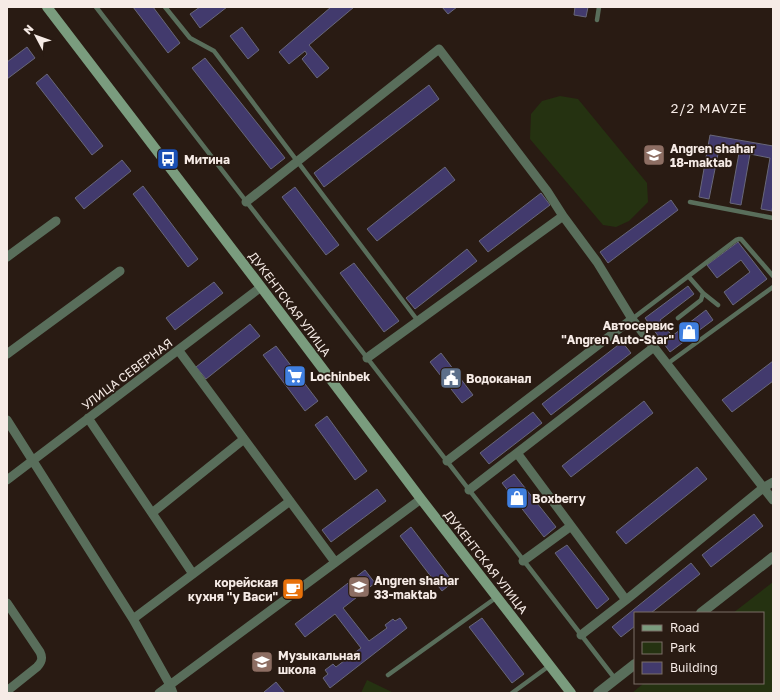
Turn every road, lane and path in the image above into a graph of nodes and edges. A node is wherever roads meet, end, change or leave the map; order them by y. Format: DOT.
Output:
graph roads {
  1 [pos="47,7"];
  2 [pos="96,7"];
  3 [pos="165,7"];
  4 [pos="599,7"];
  5 [pos="597,20"];
  6 [pos="298,161"];
  7 [pos="246,202"];
  8 [pos="690,202"];
  9 [pos="563,216"];
  10 [pos="773,218"];
  11 [pos="56,221"];
  12 [pos="7,257"];
  13 [pos="120,271"];
  14 [pos="773,276"];
  15 [pos="689,277"];
  16 [pos="261,287"];
  17 [pos="773,287"];
  18 [pos="703,293"];
  19 [pos="718,305"];
  20 [pos="678,318"];
  21 [pos="632,319"];
  22 [pos="418,321"];
  23 [pos="654,347"];
  24 [pos="179,351"];
  25 [pos="7,354"];
  26 [pos="367,358"];
  27 [pos="667,364"];
  28 [pos="88,418"];
  29 [pos="7,420"];
  30 [pos="244,439"];
  31 [pos="517,453"];
  32 [pos="33,460"];
  33 [pos="446,461"];
  34 [pos="7,480"];
  35 [pos="773,482"];
  36 [pos="763,488"];
  37 [pos="469,490"];
  38 [pos="421,499"];
  39 [pos="773,500"];
  40 [pos="290,501"];
  41 [pos="152,513"];
  42 [pos="571,526"];
  43 [pos="773,557"];
  44 [pos="524,561"];
  45 [pos="335,562"];
  46 [pos="193,574"];
  47 [pos="497,597"];
  48 [pos="626,600"];
  49 [pos="7,603"];
  50 [pos="702,612"];
  51 [pos="133,619"];
  52 [pos="581,635"];
  53 [pos="550,665"];
  54 [pos="634,665"];
  55 [pos="388,675"];
  56 [pos="616,680"];
  57 [pos="171,689"];
  58 [pos="7,691"];
  59 [pos="159,693"];
  60 [pos="512,693"];
  61 [pos="571,693"];
  62 [pos="598,693"];
  1 -- 16 [label="main road, ДУКЕНТСКАЯ УЛИЦА"];
  2 -- 7 [label="lane"];
  3 -- 6 [label="lane"];
  4 -- 5 [label="lane"];
  6 -- 7 [label="street"];
  6 -- 9 [label="street"];
  6 -- 22 [label="lane"];
  7 -- 26 [label="lane"];
  8 -- 10 [label="lane"];
  9 -- 21 [label="street"];
  9 -- 22 [label="street"];
  11 -- 12 [label="street"];
  13 -- 25 [label="street"];
  14 -- 15 [label="lane"];
  15 -- 18 [label="lane"];
  15 -- 21 [label="lane"];
  16 -- 24 [label="street, УЛИЦА СЕВЕРНАЯ"];
  16 -- 38 [label="main road, ДУКЕНТСКАЯ УЛИЦА"];
  17 -- 27 [label="lane"];
  18 -- 19 [label="lane"];
  18 -- 20 [label="lane"];
  21 -- 23 [label="street"];
  21 -- 33 [label="street"];
  22 -- 26 [label="street"];
  23 -- 27 [label="street"];
  23 -- 31 [label="street"];
  24 -- 28 [label="street, УЛИЦА СЕВЕРНАЯ"];
  24 -- 30 [label="street"];
  26 -- 33 [label="lane"];
  27 -- 36 [label="street"];
  28 -- 32 [label="street, УЛИЦА СЕВЕРНАЯ"];
  28 -- 41 [label="street"];
  29 -- 32 [label="street"];
  30 -- 40 [label="street"];
  30 -- 41 [label="street"];
  31 -- 37 [label="street"];
  31 -- 42 [label="street"];
  32 -- 34 [label="street, УЛИЦА СЕВЕРНАЯ"];
  32 -- 51 [label="street"];
  33 -- 37 [label="lane"];
  35 -- 36 [label="street"];
  36 -- 39 [label="street"];
  36 -- 48 [label="street"];
  37 -- 44 [label="lane"];
  38 -- 45 [label="street"];
  38 -- 47 [label="main road, ДУКЕНТСКАЯ УЛИЦА"];
  40 -- 45 [label="street"];
  40 -- 46 [label="street"];
  41 -- 46 [label="street"];
  42 -- 44 [label="street"];
  42 -- 48 [label="street"];
  43 -- 50 [label="street"];
  44 -- 52 [label="lane"];
  45 -- 57 [label="street"];
  46 -- 51 [label="street"];
  47 -- 53 [label="main road, ДУКЕНТСКАЯ УЛИЦА"];
  47 -- 55 [label="lane"];
  48 -- 52 [label="street"];
  49 -- 58 [label="street"];
  51 -- 57 [label="street"];
  52 -- 56 [label="lane"];
  53 -- 60 [label="lane"];
  53 -- 61 [label="main road, ДУКЕНТСКАЯ УЛИЦА"];
  54 -- 56 [label="street"];
  56 -- 62 [label="street"];
  57 -- 59 [label="street"];
}
